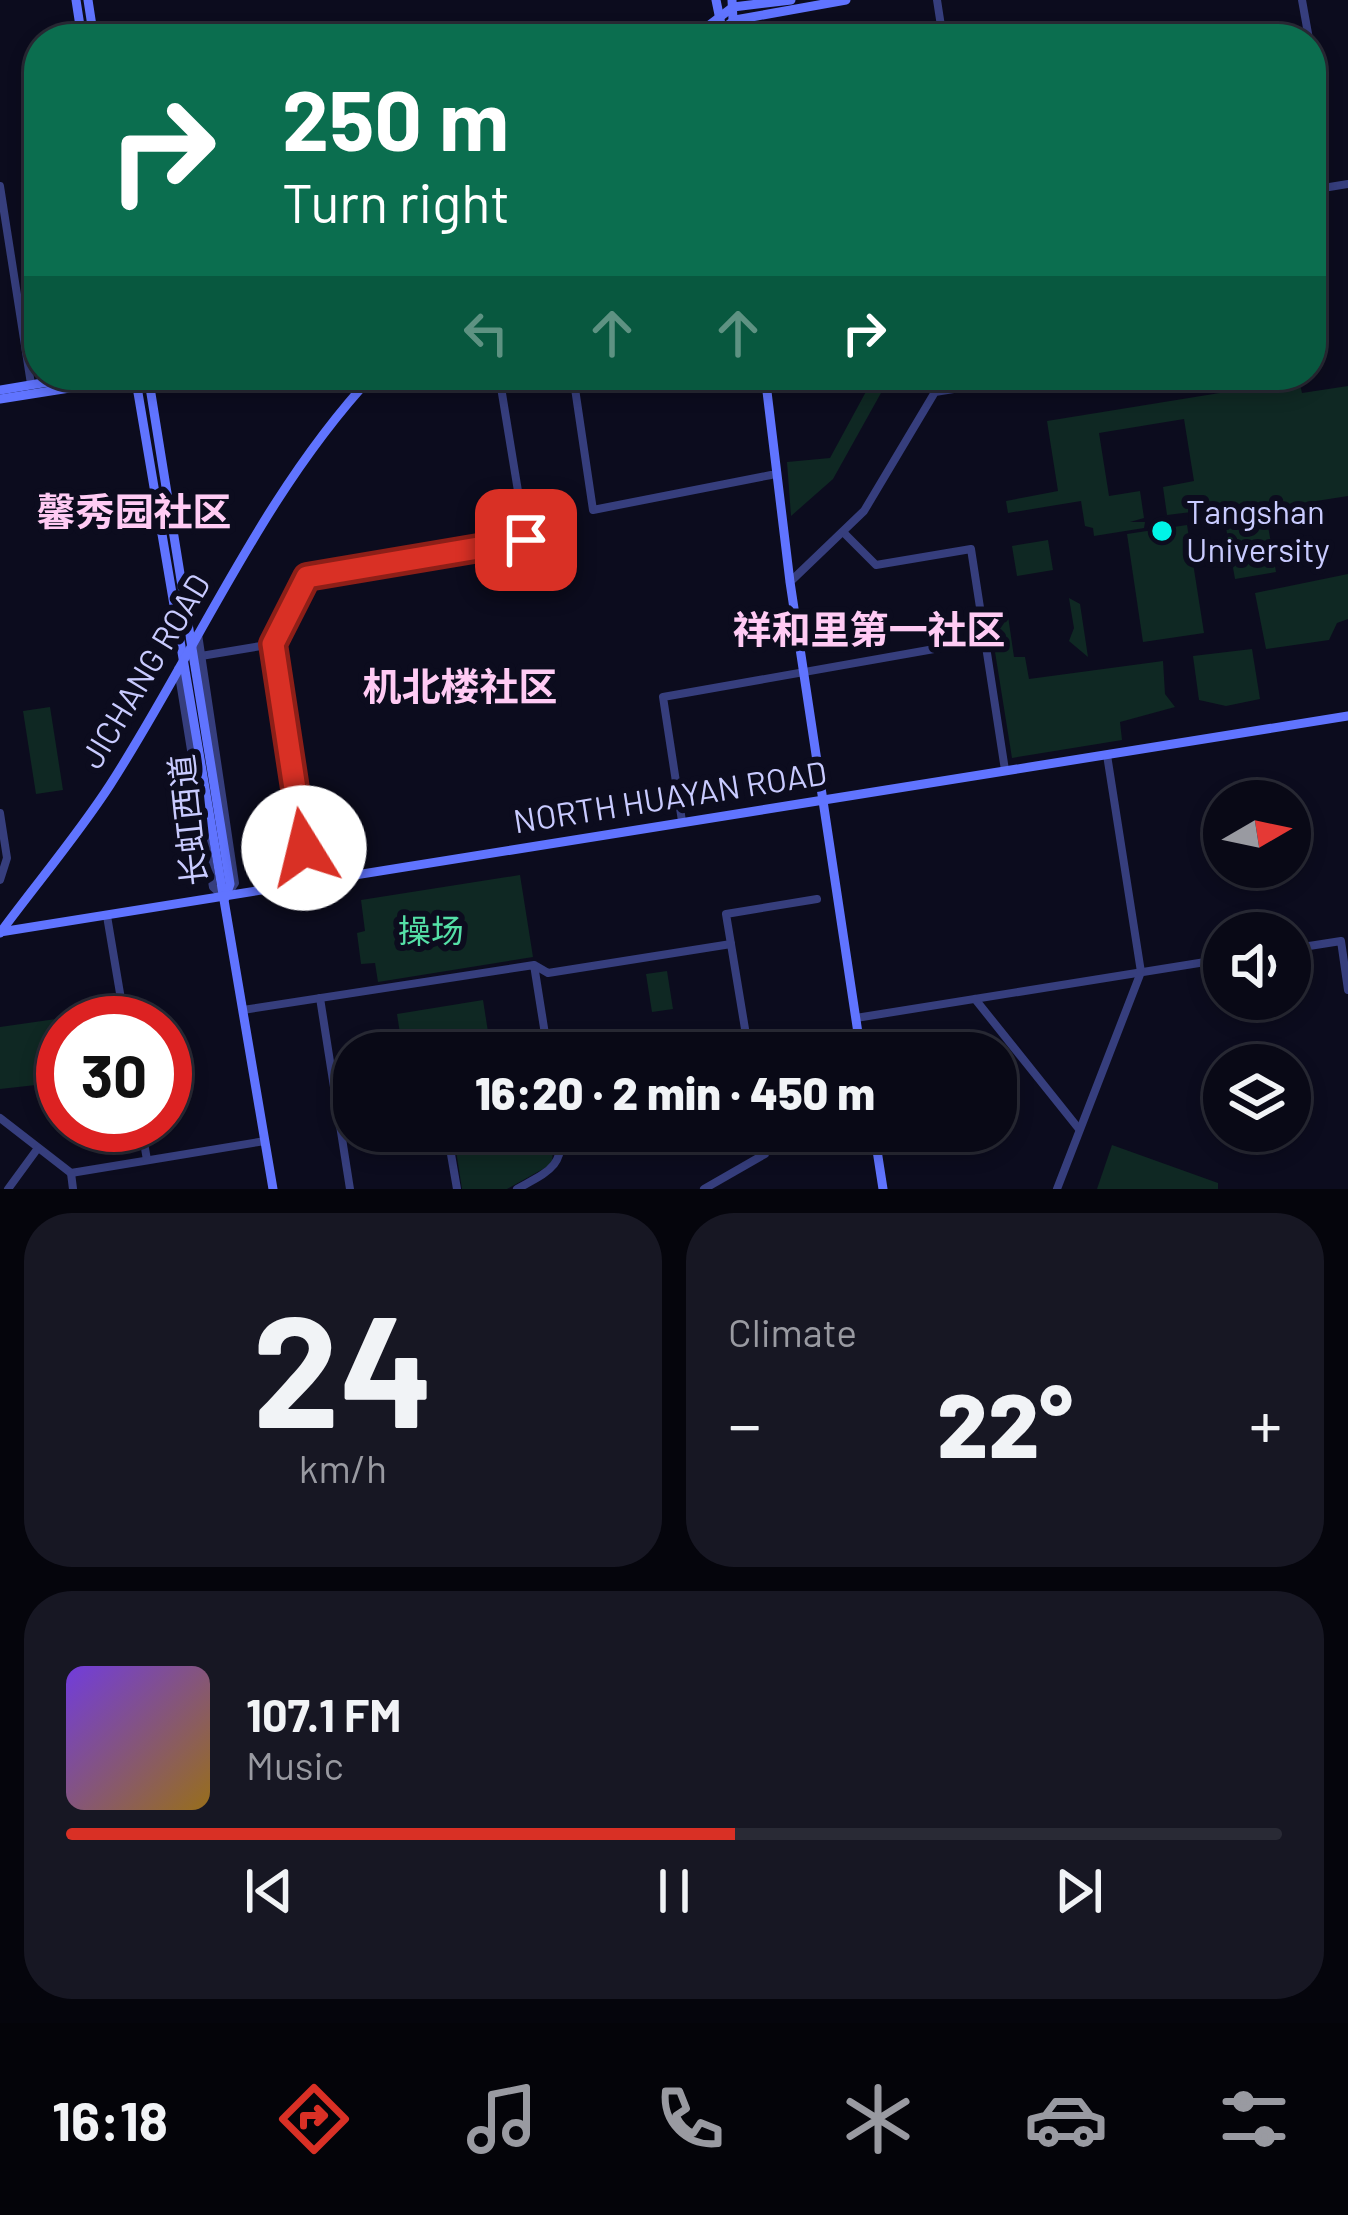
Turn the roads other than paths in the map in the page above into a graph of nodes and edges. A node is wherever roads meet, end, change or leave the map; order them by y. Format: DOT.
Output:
graph roads {
  1 [pos="716,0"];
  2 [pos="791,0"];
  3 [pos="847,0"];
  4 [pos="733,3"];
  5 [pos="755,4"];
  6 [pos="718,14"];
  7 [pos="735,20"];
  8 [pos="708,24"];
  9 [pos="720,24"];
  10 [pos="732,24"];
  11 [pos="735,24"];
  12 [pos="0,186"];
  13 [pos="6,257"];
  14 [pos="24,345"];
  15 [pos="30,390"];
  16 [pos="137,390"];
  17 [pos="152,390"];
  18 [pos="360,390"];
  19 [pos="501,390"];
  20 [pos="575,390"];
  21 [pos="764,390"];
  22 [pos="765,390"];
  23 [pos="948,390"];
  24 [pos="0,394"];
  25 [pos="771,476"];
  26 [pos="845,534"];
  27 [pos="790,581"];
  28 [pos="194,637"];
  29 [pos="985,640"];
  30 [pos="273,644"];
  31 [pos="201,656"];
  32 [pos="180,663"];
  33 [pos="801,672"];
  34 [pos="1348,716"];
  35 [pos="1107,755"];
  36 [pos="1005,770"];
  37 [pos="822,799"];
  38 [pos="0,813"];
  39 [pos="682,821"];
  40 [pos="0,880"];
  41 [pos="309,884"];
  42 [pos="225,898"];
  43 [pos="817,899"];
  44 [pos="107,916"];
  45 [pos="0,931"];
  46 [pos="731,944"];
  47 [pos="1311,945"];
  48 [pos="1203,963"];
  49 [pos="534,965"];
  50 [pos="1141,973"];
  51 [pos="1348,990"];
  52 [pos="120,996"];
  53 [pos="320,998"];
  54 [pos="975,999"];
  55 [pos="244,1010"];
  56 [pos="856,1018"];
  57 [pos="545,1032"];
  58 [pos="745,1032"];
  59 [pos="858,1032"];
  60 [pos="333,1080"];
  61 [pos="0,1118"];
  62 [pos="1079,1130"];
  63 [pos="265,1141"];
  64 [pos="36,1146"];
  65 [pos="36,1151"];
  66 [pos="43,1152"];
  67 [pos="146,1152"];
  68 [pos="344,1152"];
  69 [pos="451,1152"];
  70 [pos="562,1152"];
  71 [pos="765,1152"];
  72 [pos="877,1152"];
  73 [pos="147,1160"];
  74 [pos="71,1173"];
  75 [pos="8,1189"];
  76 [pos="73,1189"];
  77 [pos="273,1189"];
  78 [pos="350,1189"];
  79 [pos="457,1189"];
  80 [pos="518,1189"];
  81 [pos="704,1189"];
  82 [pos="883,1189"];
  83 [pos="1057,1189"];
  1 -- 6 [label="street"];
  2 -- 5 [label="street"];
  3 -- 7 [label="street"];
  4 -- 5 [label="street"];
  4 -- 6 [label="street"];
  4 -- 7 [label="street"];
  6 -- 8 [label="street"];
  6 -- 9 [label="street"];
  7 -- 10 [label="street"];
  7 -- 11 [label="street"];
  12 -- 13 [label="street"];
  13 -- 14 [label="street"];
  15 -- 24 [label="street"];
  16 -- 32 [label="street, 长虹西道"];
  17 -- 28 [label="street, 长虹西道"];
  18 -- 28 [label="street, JICHANG ROAD"];
  19 -- 30 [label="street"];
  20 -- 25 [label="street"];
  21 -- 25 [label="street"];
  22 -- 27 [label="street"];
  23 -- 26 [label="street"];
  25 -- 33 [label="street"];
  26 -- 27 [label="street"];
  26 -- 29 [label="street"];
  27 -- 33 [label="street"];
  28 -- 31 [label="street"];
  28 -- 32 [label="street, JICHANG ROAD"];
  28 -- 42 [label="street, 长虹西道"];
  29 -- 33 [label="street"];
  29 -- 36 [label="street"];
  30 -- 31 [label="street"];
  30 -- 41 [label="street"];
  31 -- 42 [label="street"];
  32 -- 42 [label="street, 长虹西道"];
  32 -- 45 [label="street, JICHANG ROAD"];
  33 -- 37 [label="street"];
  33 -- 39 [label="street"];
  34 -- 35 [label="street, NORTH HUAYAN ROAD"];
  35 -- 36 [label="street, NORTH HUAYAN ROAD"];
  35 -- 50 [label="street"];
  36 -- 37 [label="street, NORTH HUAYAN ROAD"];
  37 -- 39 [label="street, NORTH HUAYAN ROAD"];
  37 -- 56 [label="street"];
  38 -- 40 [label="street"];
  39 -- 41 [label="street, NORTH HUAYAN ROAD"];
  41 -- 42 [label="street, NORTH HUAYAN ROAD"];
  42 -- 44 [label="street, NORTH HUAYAN ROAD"];
  42 -- 55 [label="street"];
  43 -- 46 [label="street"];
  44 -- 45 [label="street, NORTH HUAYAN ROAD"];
  44 -- 52 [label="street"];
  46 -- 49 [label="street"];
  46 -- 58 [label="street"];
  47 -- 51 [label="street"];
  48 -- 50 [label="street"];
  49 -- 53 [label="street"];
  49 -- 57 [label="street"];
  50 -- 54 [label="street"];
  50 -- 62 [label="street"];
  53 -- 55 [label="street"];
  53 -- 60 [label="street"];
  54 -- 56 [label="street"];
  54 -- 62 [label="street"];
  55 -- 63 [label="street"];
  56 -- 59 [label="street"];
  61 -- 64 [label="street"];
  62 -- 83 [label="street"];
  63 -- 73 [label="street"];
  63 -- 77 [label="street"];
  65 -- 75 [label="street"];
  66 -- 74 [label="street"];
  67 -- 73 [label="street"];
  68 -- 78 [label="street"];
  69 -- 79 [label="street"];
  70 -- 80 [label="street"];
  71 -- 81 [label="street"];
  72 -- 82 [label="street"];
  73 -- 74 [label="street"];
  74 -- 76 [label="street"];
}
